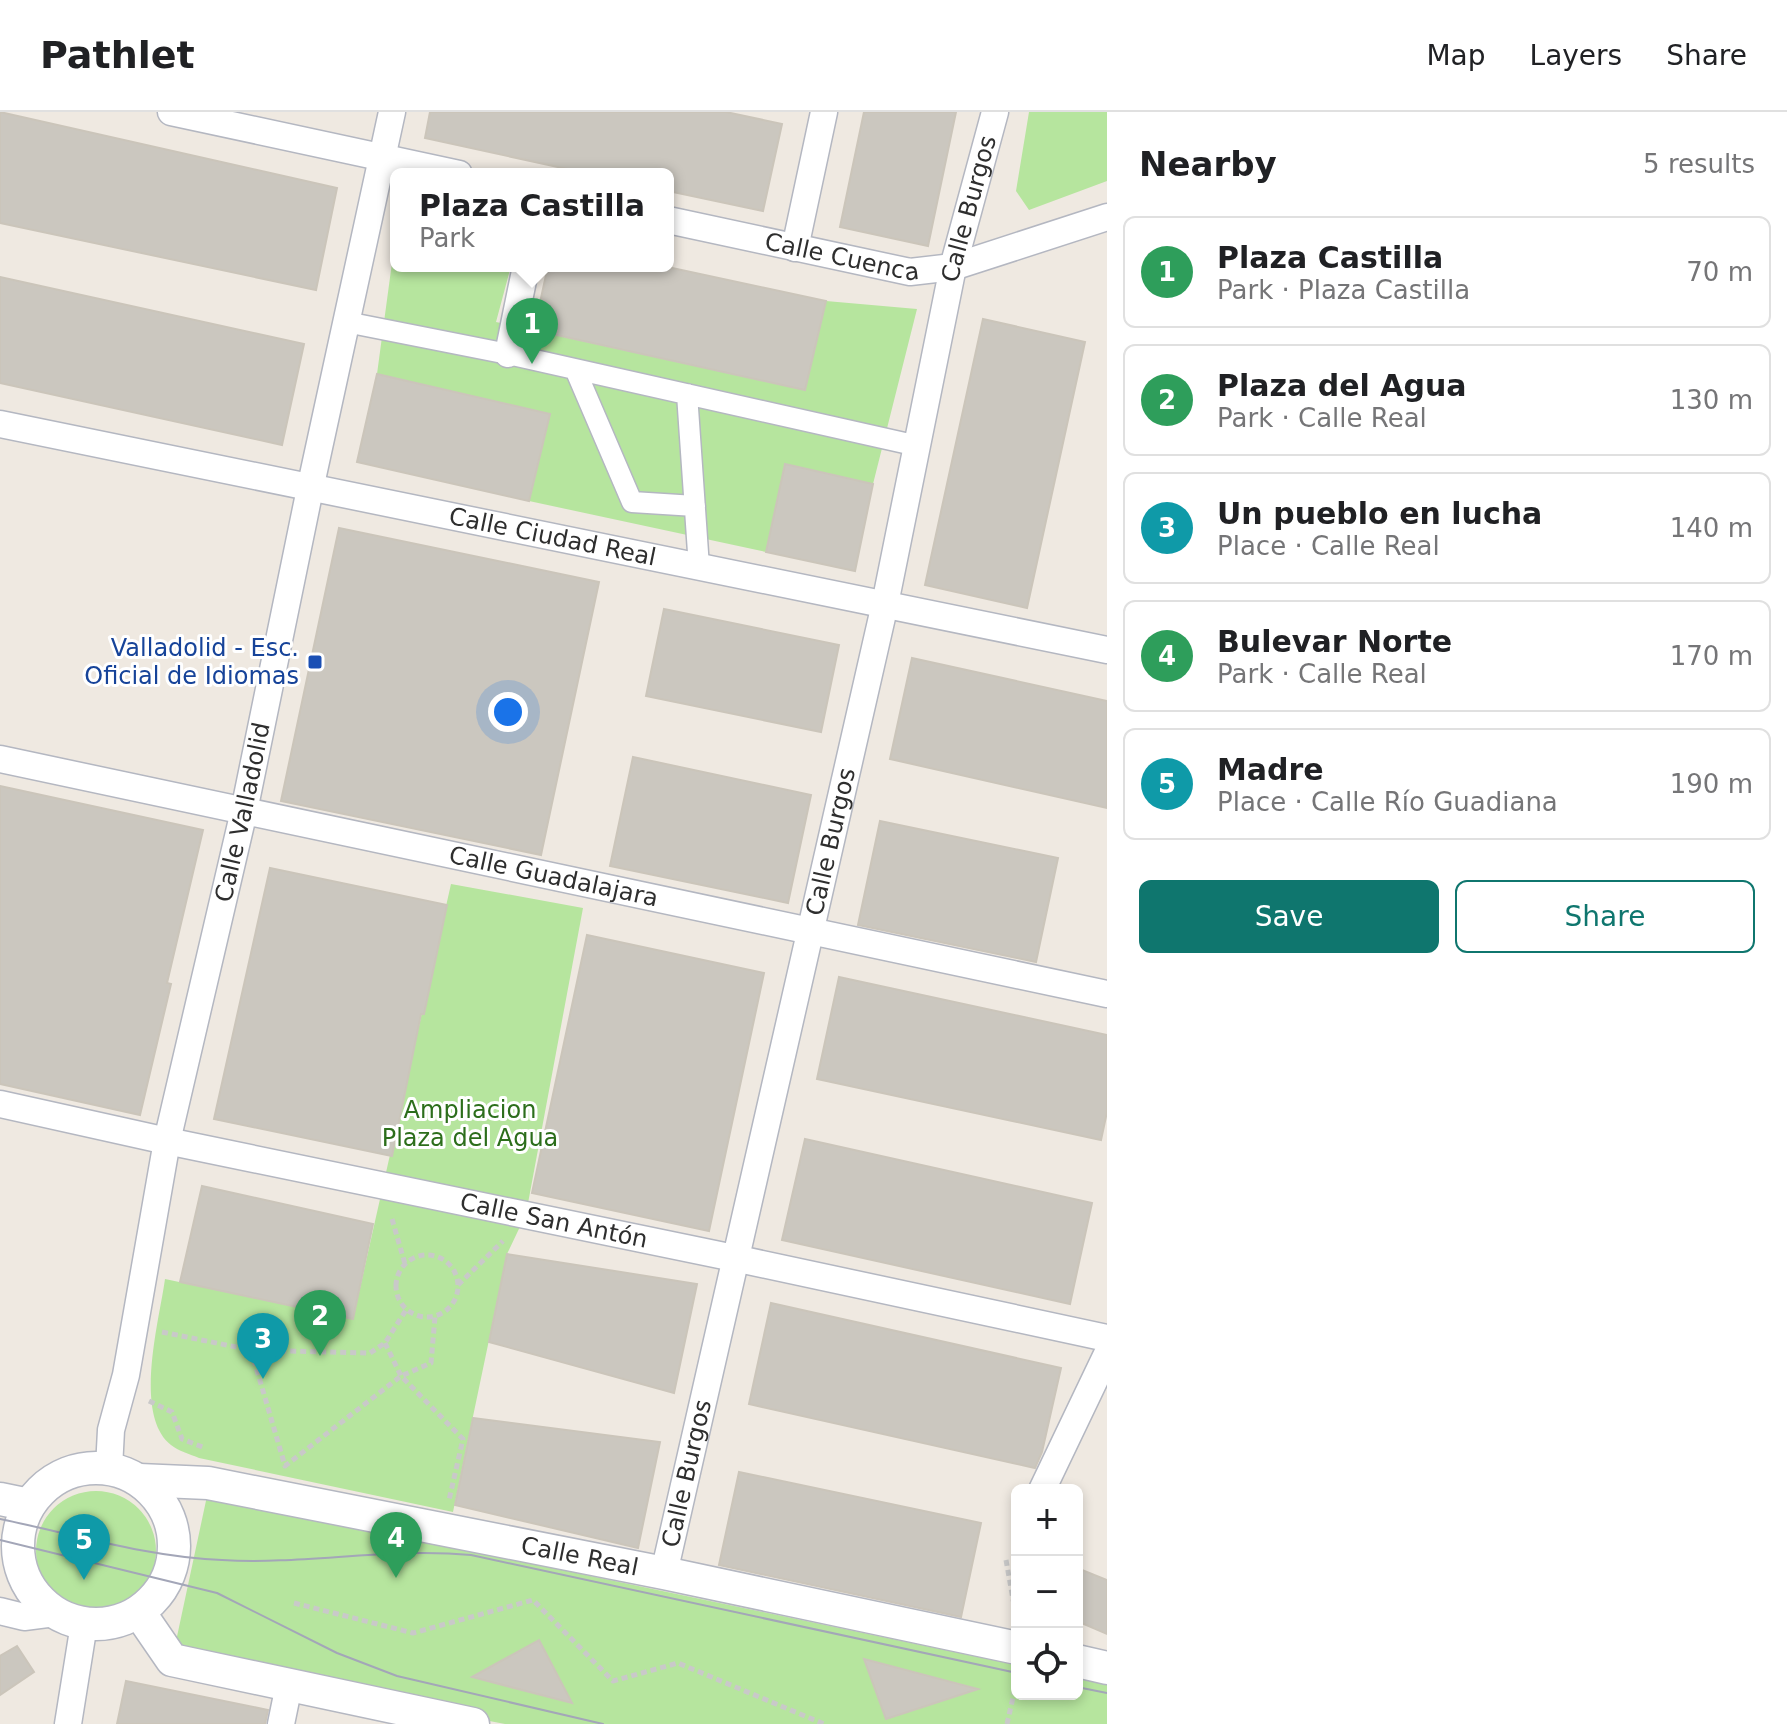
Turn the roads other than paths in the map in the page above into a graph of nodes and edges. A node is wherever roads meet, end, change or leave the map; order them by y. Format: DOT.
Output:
graph roads {
  1 [pos="171,112"];
  2 [pos="392,112"];
  3 [pos="824,112"];
  4 [pos="995,112"];
  5 [pos="217,117"];
  6 [pos="382,157"];
  7 [pos="432,168"];
  8 [pos="1107,217"];
  9 [pos="674,221"];
  10 [pos="795,248"];
  11 [pos="953,267"];
  12 [pos="525,272"];
  13 [pos="346,322"];
  14 [pos="508,354"];
  15 [pos="575,369"];
  16 [pos="687,394"];
  17 [pos="0,424"];
  18 [pos="918,446"];
  19 [pos="310,489"];
  20 [pos="695,506"];
  21 [pos="699,567"];
  22 [pos="885,604"];
  23 [pos="1107,650"];
  24 [pos="0,759"];
  25 [pos="244,811"];
  26 [pos="809,931"];
  27 [pos="1107,994"];
  28 [pos="0,1104"];
  29 [pos="167,1141"];
  30 [pos="734,1258"];
  31 [pos="1107,1338"];
  32 [pos="1107,1354"];
  33 [pos="109,1468"];
  34 [pos="139,1480"];
  35 [pos="1045,1484"];
  36 [pos="14,1502"];
  37 [pos="10,1562"];
  38 [pos="664,1573"];
  39 [pos="0,1611"];
  40 [pos="139,1612"];
  41 [pos="69,1618"];
  42 [pos="1011,1647"];
  43 [pos="1083,1662"];
  44 [pos="1107,1668"];
  45 [pos="289,1685"];
  46 [pos="68,1724"];
  47 [pos="281,1724"];
  48 [pos="473,1724"];
  1 -- 5 [label="street"];
  2 -- 6 [label="street, Calle Valladolid"];
  3 -- 10 [label="street"];
  4 -- 11 [label="street, Calle Burgos"];
  5 -- 6 [label="street"];
  6 -- 7 [label="street"];
  6 -- 13 [label="street, Calle Valladolid"];
  8 -- 11 [label="street, Calle Cuenca"];
  9 -- 10 [label="street, Calle Cuenca"];
  10 -- 11 [label="street, Calle Cuenca"];
  11 -- 18 [label="street, Calle Burgos"];
  12 -- 14 [label="street"];
  13 -- 14 [label="street"];
  13 -- 19 [label="street, Calle Valladolid"];
  14 -- 15 [label="street"];
  15 -- 16 [label="street"];
  15 -- 20 [label="street"];
  16 -- 18 [label="street"];
  16 -- 20 [label="street"];
  17 -- 19 [label="street, Calle Ciudad Real"];
  18 -- 22 [label="street, Calle Burgos"];
  19 -- 21 [label="street, Calle Ciudad Real"];
  19 -- 25 [label="street, Calle Valladolid"];
  20 -- 21 [label="street"];
  21 -- 22 [label="street, Calle Ciudad Real"];
  22 -- 23 [label="street, Calle Ciudad Real"];
  22 -- 26 [label="street, Calle Burgos"];
  24 -- 25 [label="street, Calle Guadalajara"];
  25 -- 26 [label="street, Calle Guadalajara"];
  25 -- 29 [label="street, Calle Valladolid"];
  26 -- 27 [label="street, Calle Guadalajara"];
  26 -- 30 [label="street, Calle Burgos"];
  28 -- 29 [label="street, Calle San Antón"];
  29 -- 30 [label="street, Calle San Antón"];
  29 -- 33 [label="street, Calle Valladolid"];
  30 -- 31 [label="street, Calle San Antón"];
  30 -- 38 [label="street, Calle Burgos"];
  32 -- 35 [label="street"];
  33 -- 34 [label="street"];
  33 -- 36 [label="street"];
  34 -- 38 [label="street, Calle Real"];
  34 -- 40 [label="street"];
  36 -- 37 [label="street"];
  37 -- 41 [label="street"];
  38 -- 42 [label="street, Calle Real"];
  39 -- 41 [label="street"];
  40 -- 41 [label="street"];
  40 -- 45 [label="street"];
  41 -- 46 [label="street"];
  43 -- 44 [label="street"];
  45 -- 47 [label="street"];
  45 -- 48 [label="street"];
}
